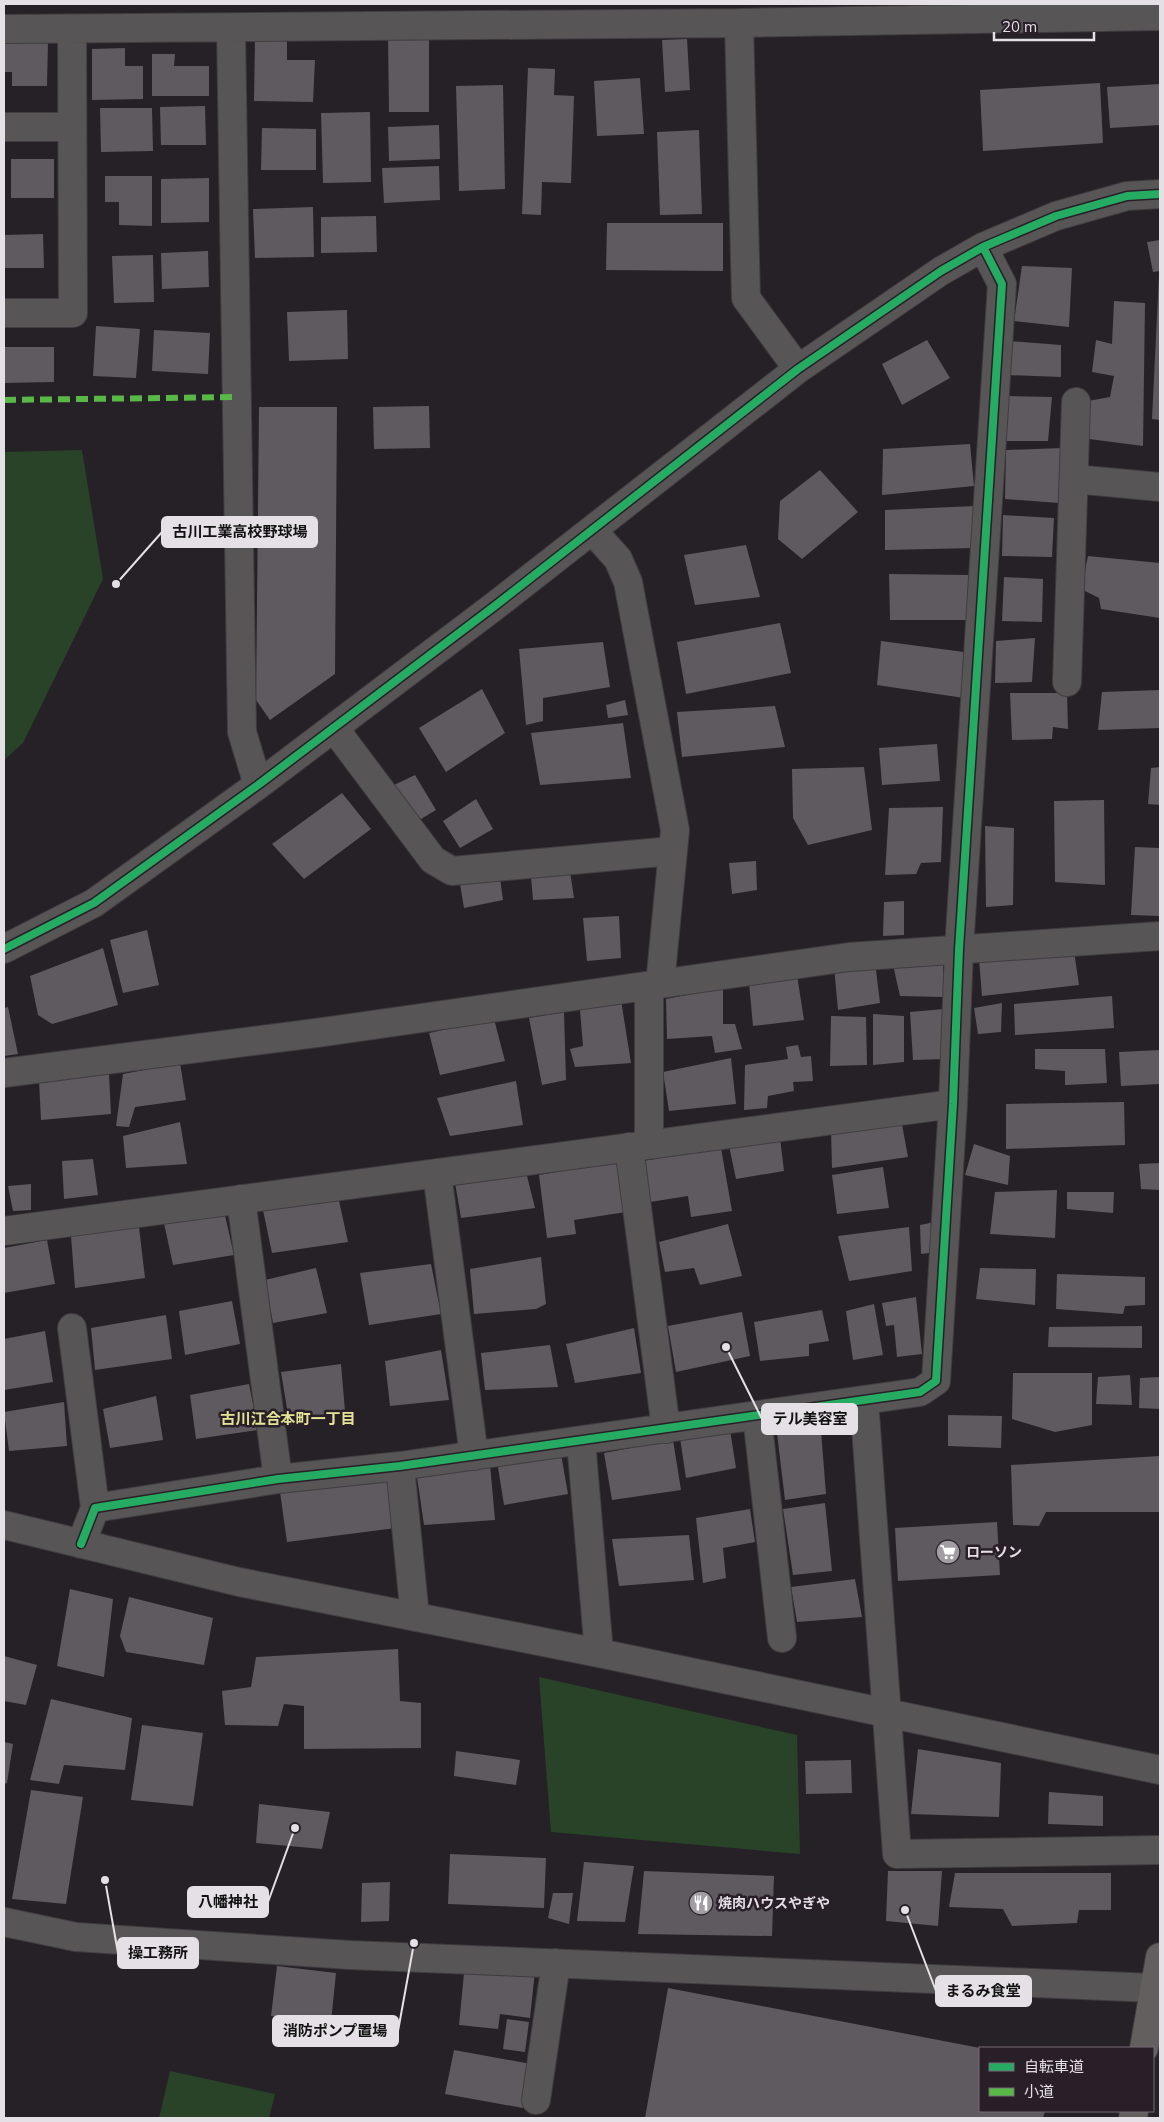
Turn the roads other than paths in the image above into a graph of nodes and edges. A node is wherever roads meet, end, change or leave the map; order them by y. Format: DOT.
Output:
graph roads {
  1 [pos="788,13"];
  2 [pos="312,15"];
  3 [pos="1160,16"];
  4 [pos="739,23"];
  5 [pos="231,28"];
  6 [pos="4,29"];
  7 [pos="72,29"];
  8 [pos="4,127"];
  9 [pos="72,127"];
  10 [pos="1160,194"];
  11 [pos="984,247"];
  12 [pos="4,313"];
  13 [pos="798,369"];
  14 [pos="1076,402"];
  15 [pos="1074,479"];
  16 [pos="1160,487"];
  17 [pos="592,530"];
  18 [pos="1067,682"];
  19 [pos="334,728"];
  20 [pos="258,785"];
  21 [pos="672,851"];
  22 [pos="1160,936"];
  23 [pos="4,949"];
  24 [pos="959,949"];
  25 [pos="654,985"];
  26 [pos="4,1073"];
  27 [pos="953,1104"];
  28 [pos="639,1146"];
  29 [pos="437,1172"];
  30 [pos="240,1199"];
  31 [pos="4,1231"];
  32 [pos="72,1328"];
  33 [pos="864,1400"];
  34 [pos="757,1416"];
  35 [pos="666,1428"];
  36 [pos="581,1441"];
  37 [pos="474,1456"];
  38 [pos="400,1466"];
  39 [pos="278,1479"];
  40 [pos="96,1508"];
  41 [pos="4,1525"];
  42 [pos="81,1544"];
  43 [pos="415,1617"];
  44 [pos="782,1638"];
  45 [pos="599,1653"];
  46 [pos="885,1713"];
  47 [pos="1160,1770"];
  48 [pos="1160,1850"];
  49 [pos="4,1922"];
  50 [pos="1160,1957"];
  51 [pos="556,1963"];
  52 [pos="1154,1988"];
  53 [pos="1144,2047"];
  54 [pos="536,2100"];
  1 -- 3 [label="street"];
  1 -- 4 [label="street"];
  2 -- 4 [label="street"];
  2 -- 5 [label="street"];
  4 -- 13 [label="street"];
  5 -- 7 [label="street"];
  5 -- 20 [label="street"];
  6 -- 7 [label="street"];
  7 -- 9 [label="street"];
  8 -- 9 [label="street"];
  9 -- 12 [label="street"];
  10 -- 11 [label="street"];
  11 -- 13 [label="street"];
  11 -- 24 [label="street"];
  13 -- 17 [label="street"];
  14 -- 15 [label="street"];
  15 -- 16 [label="street"];
  15 -- 18 [label="street"];
  17 -- 19 [label="street"];
  17 -- 21 [label="street"];
  19 -- 20 [label="street"];
  19 -- 21 [label="street"];
  20 -- 23 [label="street"];
  21 -- 25 [label="street"];
  22 -- 24 [label="street"];
  24 -- 25 [label="street"];
  24 -- 27 [label="street"];
  25 -- 26 [label="street"];
  25 -- 28 [label="street"];
  27 -- 28 [label="street"];
  27 -- 33 [label="street"];
  28 -- 29 [label="street"];
  28 -- 35 [label="street"];
  29 -- 30 [label="street"];
  29 -- 37 [label="street"];
  30 -- 31 [label="street"];
  30 -- 39 [label="street"];
  32 -- 40 [label="street"];
  33 -- 34 [label="street"];
  33 -- 46 [label="street"];
  34 -- 35 [label="street"];
  34 -- 44 [label="street"];
  35 -- 36 [label="street"];
  36 -- 37 [label="street"];
  36 -- 45 [label="street"];
  37 -- 38 [label="street"];
  38 -- 39 [label="street"];
  38 -- 43 [label="street"];
  39 -- 40 [label="street"];
  40 -- 42 [label="street"];
  41 -- 42 [label="street"];
  42 -- 43 [label="street"];
  43 -- 45 [label="street"];
  45 -- 46 [label="street"];
  46 -- 47 [label="street"];
  46 -- 48 [label="street"];
  49 -- 51 [label="street"];
  50 -- 52 [label="main road"];
  51 -- 52 [label="street"];
  51 -- 54 [label="street"];
  52 -- 53 [label="main road"];
}
